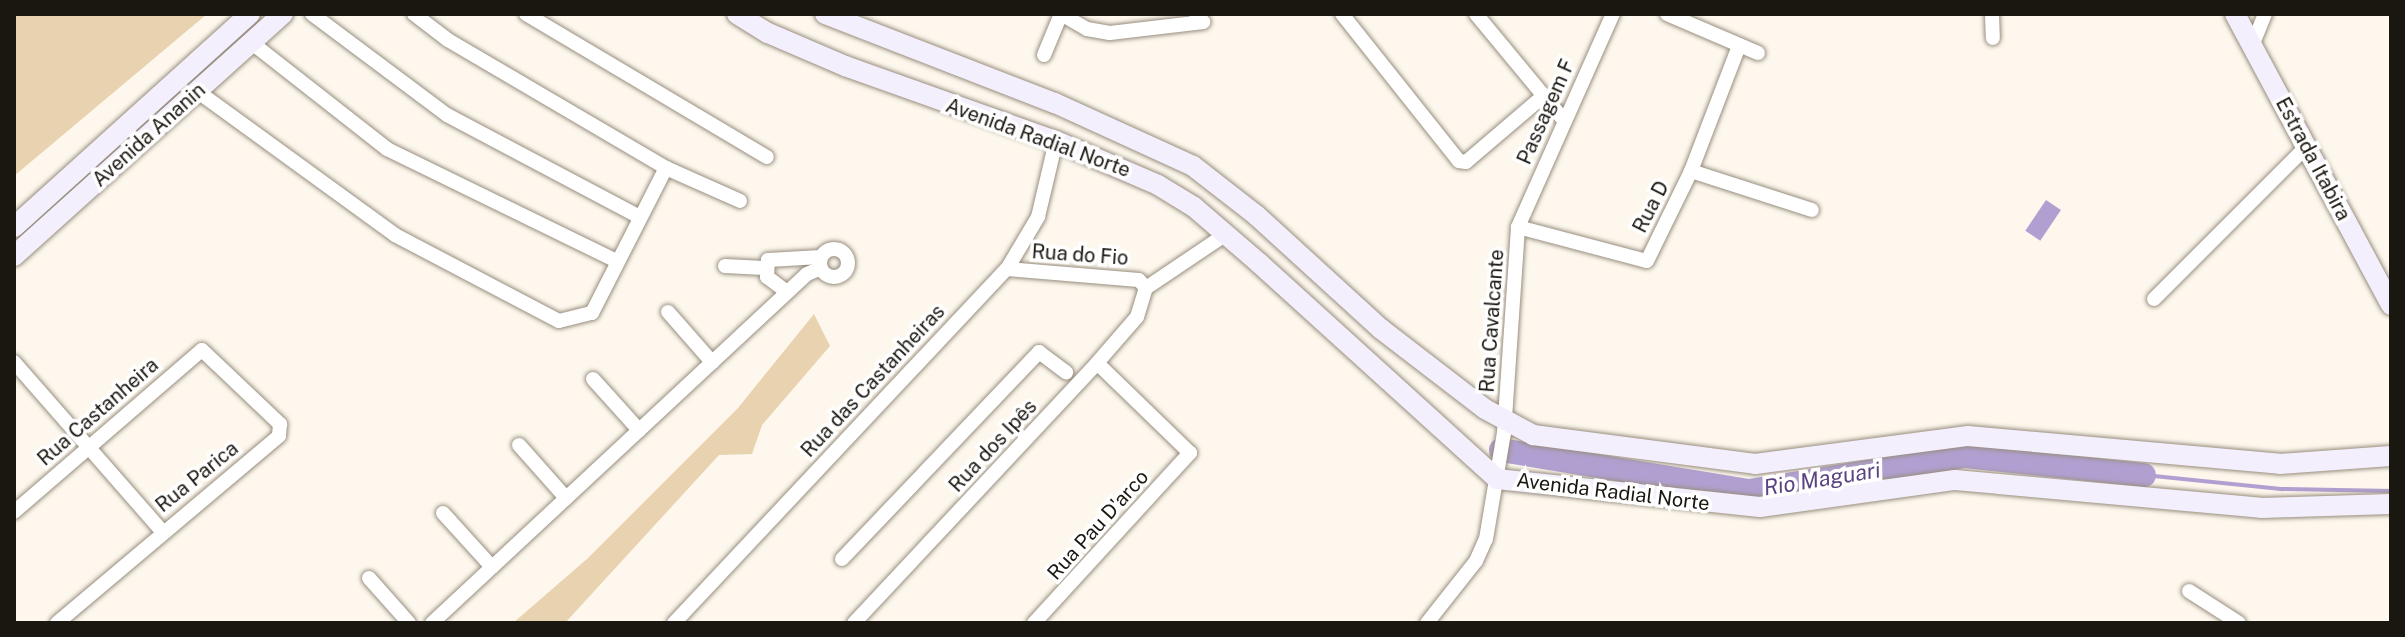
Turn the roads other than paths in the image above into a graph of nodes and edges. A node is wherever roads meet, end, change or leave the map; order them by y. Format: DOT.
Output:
graph roads {
  1 [pos="250,14"];
  2 [pos="283,14"];
  3 [pos="312,14"];
  4 [pos="414,14"];
  5 [pos="526,14"];
  6 [pos="737,14"];
  7 [pos="825,14"];
  8 [pos="1061,14"];
  9 [pos="1342,14"];
  10 [pos="1476,14"];
  11 [pos="1613,14"];
  12 [pos="1667,14"];
  13 [pos="1992,14"];
  14 [pos="2235,14"];
  15 [pos="2265,14"];
  16 [pos="1199,18"];
  17 [pos="1993,38"];
  18 [pos="252,43"];
  19 [pos="1739,46"];
  20 [pos="2252,46"];
  21 [pos="1758,53"];
  22 [pos="1044,55"];
  23 [pos="197,91"];
  24 [pos="1542,97"];
  25 [pos="1563,119"];
  26 [pos="1056,141"];
  27 [pos="2306,147"];
  28 [pos="767,157"];
  29 [pos="666,168"];
  30 [pos="1691,171"];
  31 [pos="740,201"];
  32 [pos="1812,210"];
  33 [pos="640,217"];
  34 [pos="14,227"];
  35 [pos="1518,227"];
  36 [pos="1226,234"];
  37 [pos="14,256"];
  38 [pos="617,261"];
  39 [pos="725,266"];
  40 [pos="764,268"];
  41 [pos="1007,269"];
  42 [pos="2384,278"];
  43 [pos="1146,288"];
  44 [pos="787,292"];
  45 [pos="2154,299"];
  46 [pos="2391,305"];
  47 [pos="668,312"];
  48 [pos="211,354"];
  49 [pos="14,362"];
  50 [pos="712,362"];
  51 [pos="1097,363"];
  52 [pos="1066,372"];
  53 [pos="593,379"];
  54 [pos="1504,425"];
  55 [pos="639,430"];
  56 [pos="519,445"];
  57 [pos="89,446"];
  58 [pos="2391,456"];
  59 [pos="1499,470"];
  60 [pos="566,498"];
  61 [pos="2391,504"];
  62 [pos="14,512"];
  63 [pos="443,513"];
  64 [pos="162,531"];
  65 [pos="842,559"];
  66 [pos="492,567"];
  67 [pos="369,578"];
  68 [pos="2189,591"];
  69 [pos="860,621"];
  70 [pos="57,623"];
  71 [pos="409,623"];
  72 [pos="432,623"];
  73 [pos="674,623"];
  74 [pos="1034,623"];
  75 [pos="1427,623"];
  76 [pos="2239,623"];
  1 -- 34 [label="main road, Avenida Ananin"];
  2 -- 18 [label="main road, Avenida Ananin"];
  3 -- 33 [label="street"];
  4 -- 29 [label="street"];
  5 -- 28 [label="street"];
  6 -- 26 [label="main road, Avenida Radial Norte"];
  7 -- 54 [label="main road, Avenida Radial Norte"];
  8 -- 16 [label="street"];
  8 -- 22 [label="street"];
  9 -- 24 [label="street"];
  10 -- 24 [label="street"];
  11 -- 25 [label="street, Passagem F"];
  12 -- 19 [label="street"];
  13 -- 17 [label="street"];
  14 -- 20 [label="main road, Estrada Itabira"];
  15 -- 20 [label="street"];
  18 -- 23 [label="main road, Avenida Ananin"];
  18 -- 38 [label="street"];
  19 -- 21 [label="street"];
  19 -- 30 [label="street, Rua D"];
  20 -- 27 [label="main road, Estrada Itabira"];
  23 -- 37 [label="main road, Avenida Ananin"];
  23 -- 38 [label="street"];
  24 -- 25 [label="street"];
  25 -- 35 [label="street, Passagem F"];
  26 -- 36 [label="main road, Avenida Radial Norte"];
  26 -- 41 [label="street, Rua das Castanheiras"];
  27 -- 42 [label="main road, Estrada Itabira"];
  27 -- 45 [label="street"];
  29 -- 31 [label="street"];
  29 -- 33 [label="street"];
  30 -- 32 [label="street"];
  30 -- 35 [label="street, Rua D"];
  33 -- 38 [label="street"];
  35 -- 54 [label="street, Rua Cavalcante"];
  36 -- 43 [label="street"];
  36 -- 59 [label="main road, Avenida Radial Norte"];
  39 -- 40 [label="street"];
  40 -- 44 [label="street"];
  40 -- 44 [label="street"];
  41 -- 43 [label="street, Rua do Fio"];
  41 -- 73 [label="street, Rua das Castanheiras"];
  42 -- 46 [label="main road, Estrada Itabira"];
  43 -- 51 [label="street, Rua dos Ipês"];
  44 -- 50 [label="street"];
  47 -- 50 [label="street"];
  48 -- 57 [label="street, Rua Castanheira"];
  48 -- 64 [label="street, Rua Parica"];
  49 -- 57 [label="street"];
  50 -- 55 [label="street"];
  51 -- 69 [label="street, Rua dos Ipês"];
  51 -- 74 [label="street, Rua Pau D'arco"];
  52 -- 65 [label="street"];
  53 -- 55 [label="street"];
  54 -- 58 [label="main road, Avenida Radial Norte"];
  54 -- 59 [label="street, Rua Cavalcante"];
  55 -- 60 [label="street"];
  56 -- 60 [label="street"];
  57 -- 62 [label="street, Rua Castanheira"];
  57 -- 64 [label="street"];
  59 -- 61 [label="main road, Avenida Radial Norte"];
  59 -- 75 [label="street, Rua Cavalcante"];
  60 -- 66 [label="street"];
  63 -- 66 [label="street"];
  64 -- 70 [label="street, Rua Parica"];
  66 -- 72 [label="street"];
  67 -- 71 [label="street"];
  68 -- 76 [label="street"];
}
